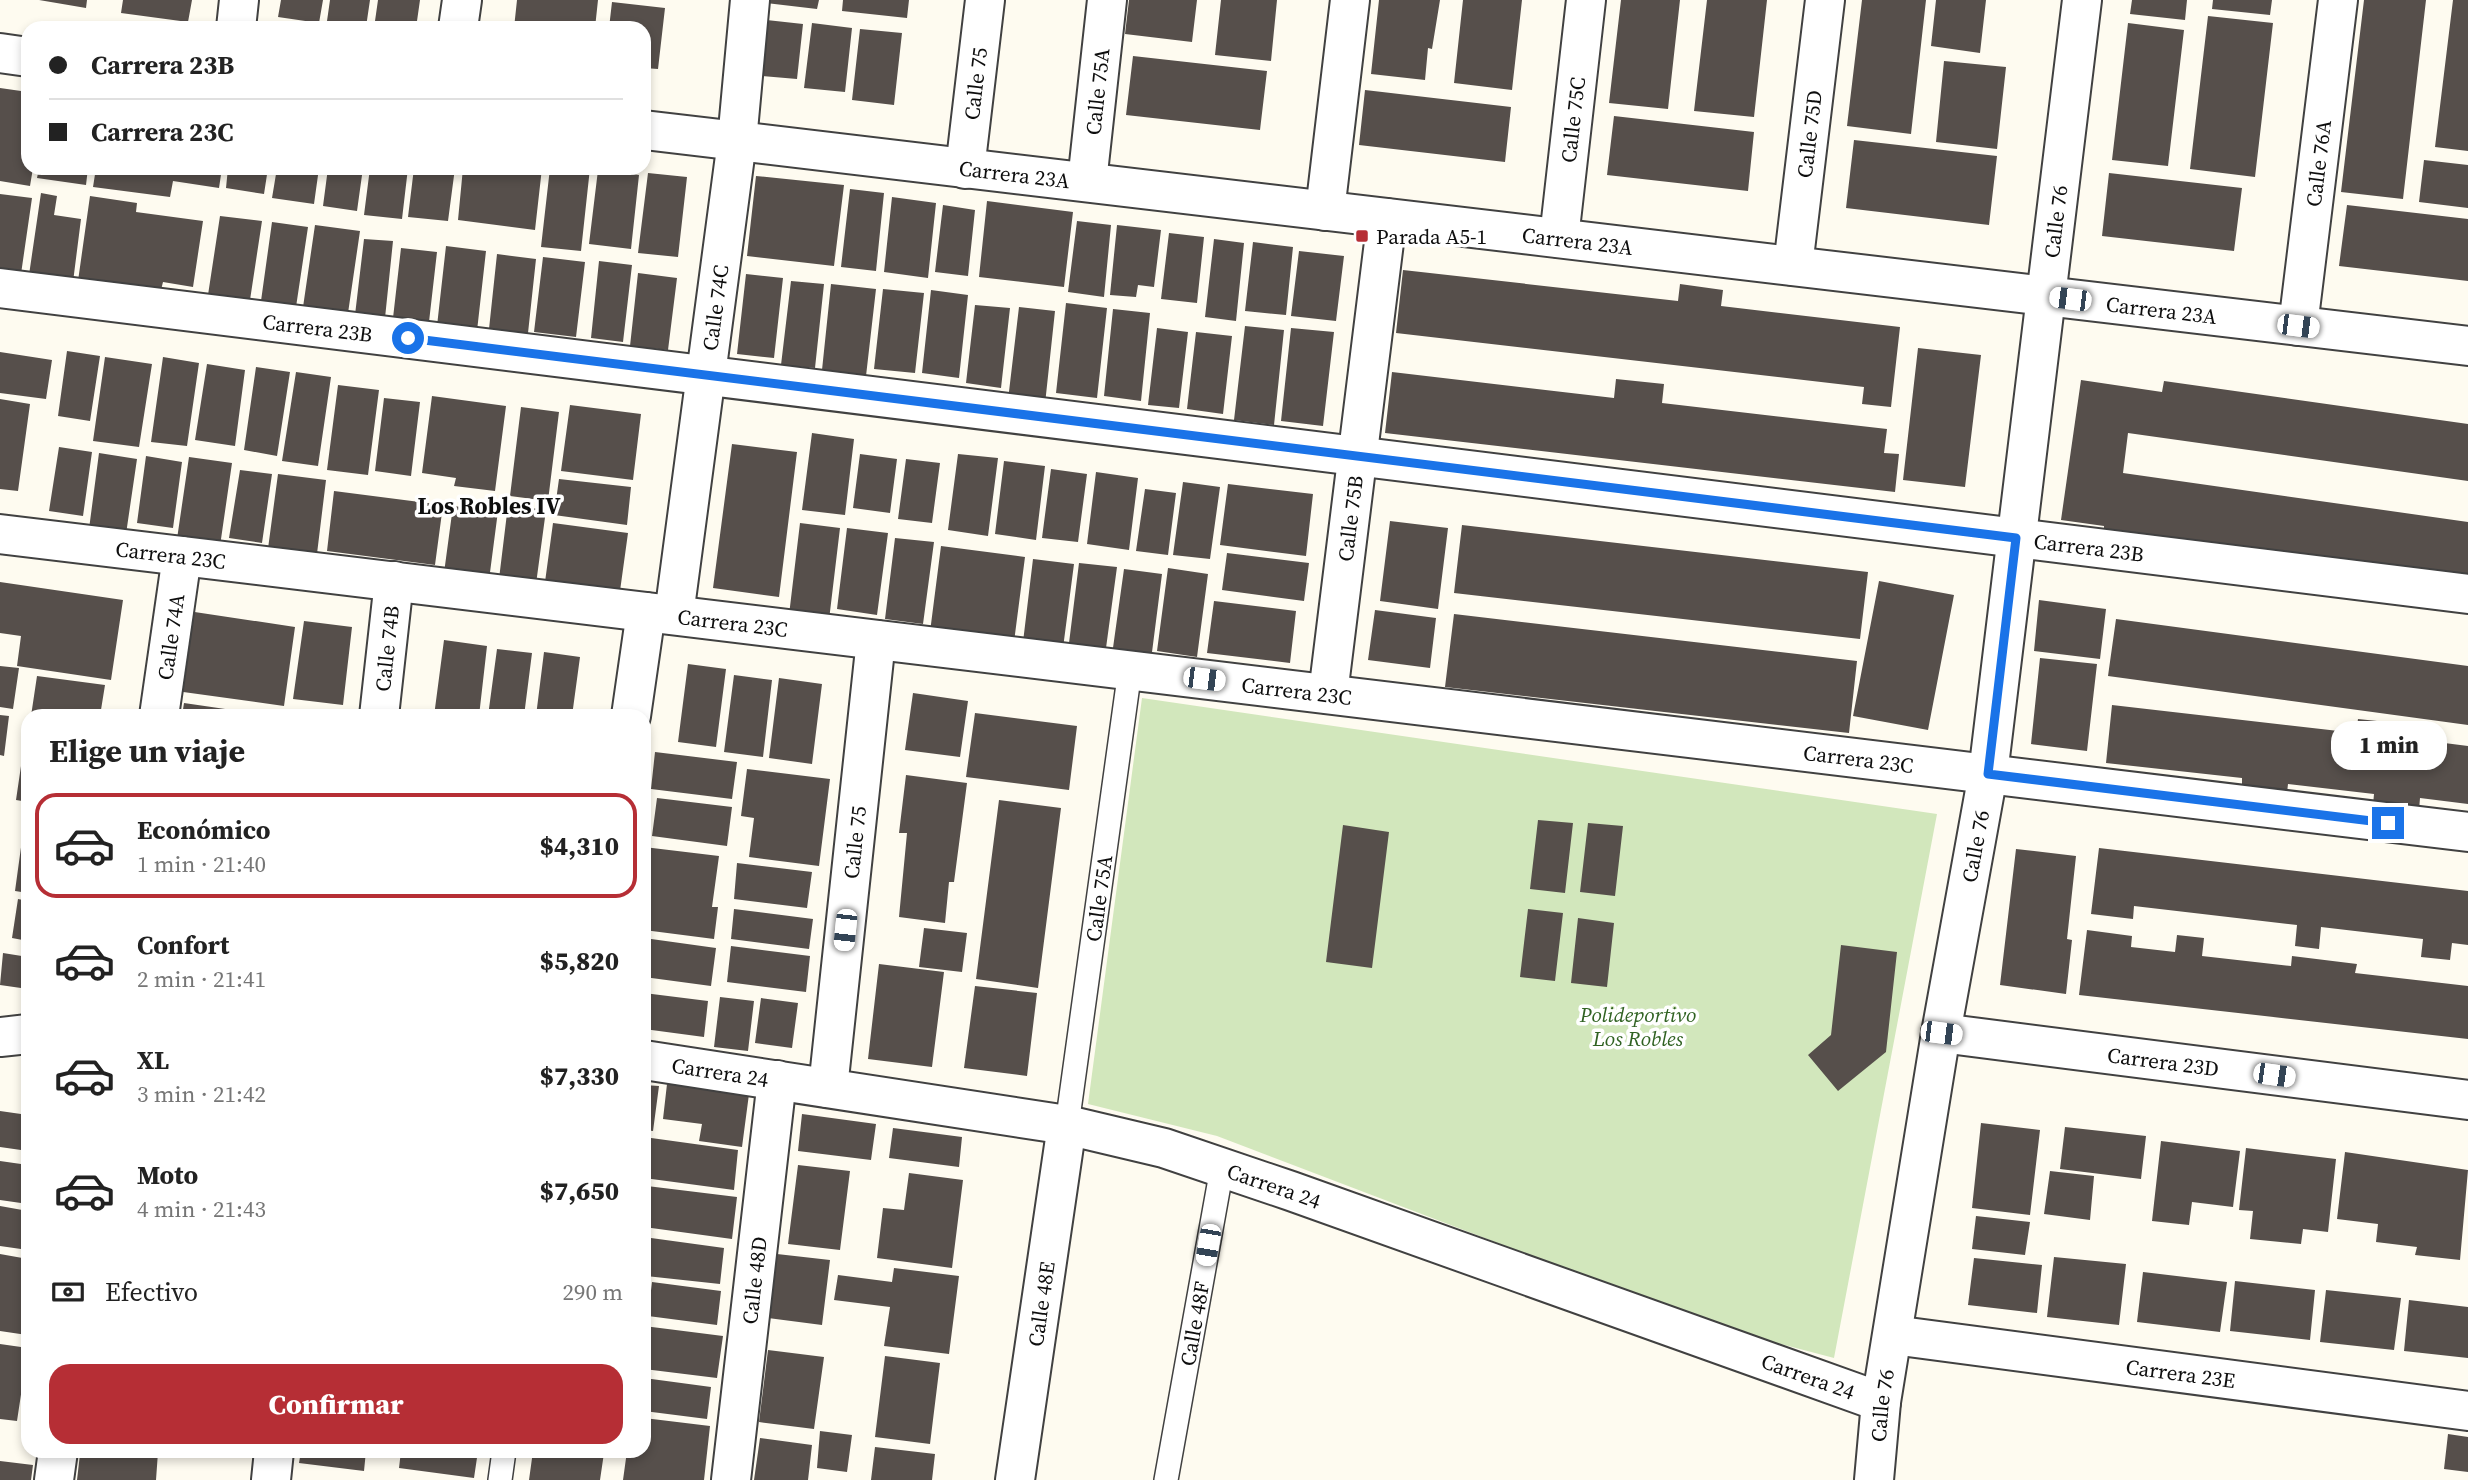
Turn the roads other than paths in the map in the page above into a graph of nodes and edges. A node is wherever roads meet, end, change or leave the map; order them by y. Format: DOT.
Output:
graph roads {
  1 [pos="239,0"];
  2 [pos="462,0"];
  3 [pos="750,0"];
  4 [pos="985,0"];
  5 [pos="1107,0"];
  6 [pos="1350,0"];
  7 [pos="1586,0"];
  8 [pos="1825,0"];
  9 [pos="2082,0"];
  10 [pos="2338,0"];
  11 [pos="237,21"];
  12 [pos="459,21"];
  13 [pos="0,53"];
  14 [pos="21,56"];
  15 [pos="651,131"];
  16 [pos="737,141"];
  17 [pos="965,169"];
  18 [pos="1087,183"];
  19 [pos="1325,211"];
  20 [pos="1387,218"];
  21 [pos="1559,238"];
  22 [pos="1793,266"];
  23 [pos="0,288"];
  24 [pos="2045,296"];
  25 [pos="2298,326"];
  26 [pos="2468,346"];
  27 [pos="707,376"];
  28 [pos="1359,457"];
  29 [pos="0,534"];
  30 [pos="2016,538"];
  31 [pos="182,556"];
  32 [pos="394,582"];
  33 [pos="2468,594"];
  34 [pos="660,614"];
  35 [pos="876,640"];
  36 [pos="1130,670"];
  37 [pos="1328,694"];
  38 [pos="160,709"];
  39 [pos="380,709"];
  40 [pos="633,709"];
  41 [pos="1988,774"];
  42 [pos="2468,832"];
  43 [pos="1941,1033"];
  44 [pos="21,1035"];
  45 [pos="0,1037"];
  46 [pos="651,1061"];
  47 [pos="777,1080"];
  48 [pos="828,1088"];
  49 [pos="2468,1100"];
  50 [pos="1067,1125"];
  51 [pos="1222,1168"];
  52 [pos="1893,1335"];
  53 [pos="1881,1402"];
  54 [pos="2468,1410"];
  55 [pos="57,1458"];
  56 [pos="273,1458"];
  57 [pos="503,1458"];
  58 [pos="54,1480"];
  59 [pos="271,1480"];
  60 [pos="500,1480"];
  61 [pos="731,1480"];
  62 [pos="1015,1480"];
  63 [pos="1167,1480"];
  64 [pos="1874,1480"];
  1 -- 11 [label="street"];
  2 -- 12 [label="street"];
  3 -- 16 [label="street, Calle 74C"];
  4 -- 17 [label="street, Calle 75"];
  5 -- 18 [label="street, Calle 75A"];
  6 -- 19 [label="street"];
  7 -- 21 [label="street, Calle 75C"];
  8 -- 22 [label="street, Calle 75D"];
  9 -- 24 [label="street, Calle 76"];
  10 -- 25 [label="street, Calle 76A"];
  13 -- 14 [label="street"];
  15 -- 16 [label="street, Carrera 23A"];
  16 -- 17 [label="street, Carrera 23A"];
  16 -- 27 [label="street, Calle 74C"];
  17 -- 18 [label="street, Carrera 23A"];
  18 -- 19 [label="street, Carrera 23A"];
  19 -- 20 [label="street, Carrera 23A"];
  20 -- 21 [label="street, Carrera 23A"];
  20 -- 28 [label="street, Calle 75B"];
  21 -- 22 [label="street, Carrera 23A"];
  22 -- 24 [label="street, Carrera 23A"];
  23 -- 27 [label="street, Carrera 23B"];
  24 -- 25 [label="street, Carrera 23A"];
  24 -- 30 [label="street, Calle 76"];
  25 -- 26 [label="street, Carrera 23A"];
  27 -- 28 [label="street, Carrera 23B"];
  27 -- 34 [label="street, Calle 74C"];
  28 -- 30 [label="street, Carrera 23B"];
  28 -- 37 [label="street, Calle 75B"];
  29 -- 31 [label="street, Carrera 23C"];
  30 -- 33 [label="street, Carrera 23B"];
  30 -- 41 [label="street, Calle 76"];
  31 -- 32 [label="street, Carrera 23C"];
  31 -- 38 [label="street, Calle 74A"];
  32 -- 34 [label="street, Carrera 23C"];
  32 -- 39 [label="street, Calle 74B"];
  34 -- 35 [label="street, Carrera 23C"];
  34 -- 40 [label="street, Calle 74C"];
  35 -- 36 [label="street, Carrera 23C"];
  35 -- 48 [label="street, Calle 75"];
  36 -- 37 [label="street, Carrera 23C"];
  36 -- 50 [label="lane, Calle 75A"];
  37 -- 41 [label="street, Carrera 23C"];
  41 -- 42 [label="street, Carrera 23C"];
  41 -- 43 [label="street, Calle 76"];
  43 -- 49 [label="street, Carrera 23D"];
  43 -- 52 [label="street, Calle 76"];
  44 -- 45 [label="street"];
  46 -- 47 [label="street, Carrera 24"];
  47 -- 48 [label="street, Carrera 24"];
  47 -- 61 [label="street, Calle 48D"];
  48 -- 50 [label="street, Carrera 24"];
  50 -- 51 [label="street, Carrera 24"];
  50 -- 62 [label="street, Calle 48E"];
  51 -- 53 [label="street, Carrera 24"];
  51 -- 63 [label="lane, Calle 48F"];
  52 -- 53 [label="street, Calle 76"];
  52 -- 54 [label="street, Carrera 23E"];
  53 -- 64 [label="street, Calle 76"];
  55 -- 58 [label="street"];
  56 -- 59 [label="street"];
  57 -- 60 [label="lane"];
}
